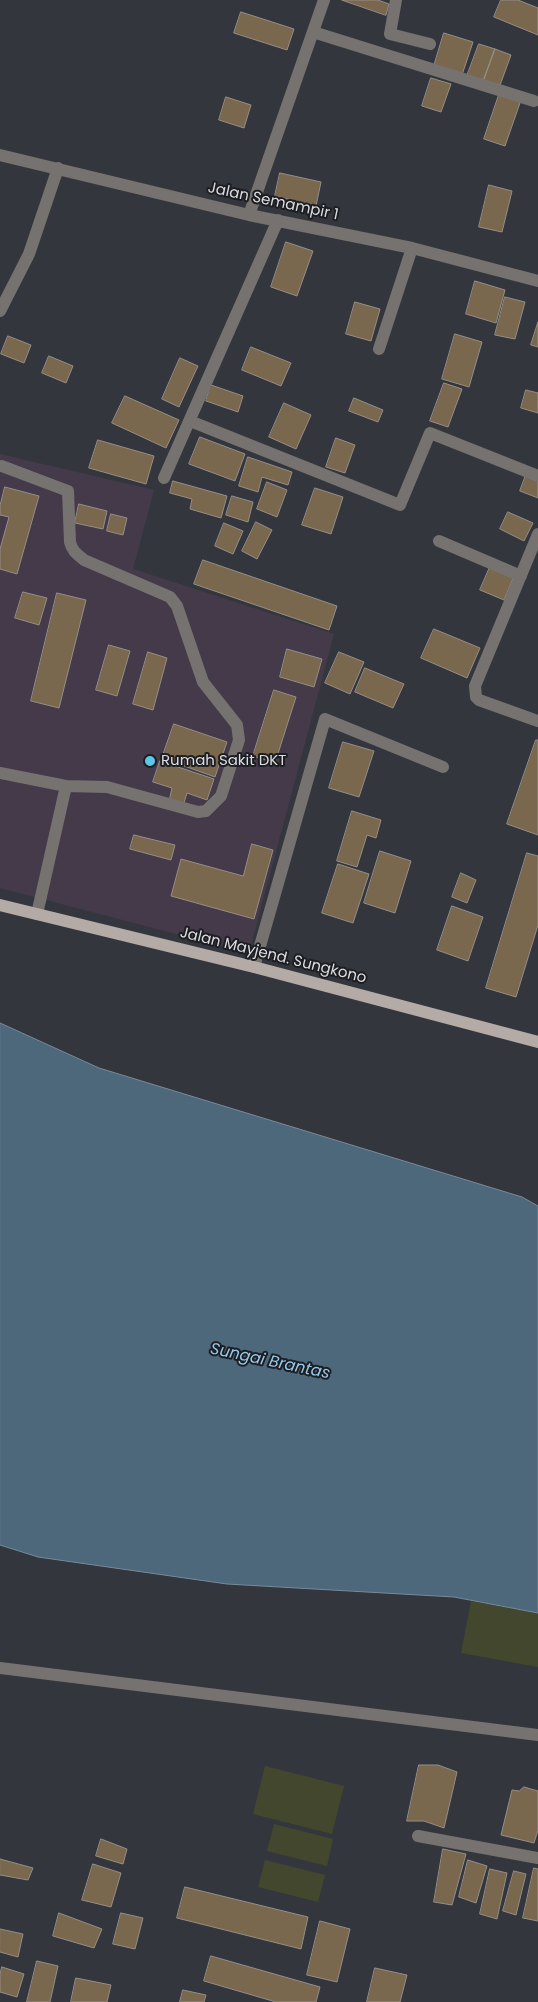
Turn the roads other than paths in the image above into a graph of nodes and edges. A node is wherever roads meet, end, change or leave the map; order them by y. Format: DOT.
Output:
graph roads {
  1 [pos="324,0"];
  2 [pos="396,0"];
  3 [pos="313,32"];
  4 [pos="430,44"];
  5 [pos="534,101"];
  6 [pos="0,155"];
  7 [pos="58,168"];
  8 [pos="249,215"];
  9 [pos="278,220"];
  10 [pos="412,248"];
  11 [pos="538,281"];
  12 [pos="0,310"];
  13 [pos="380,349"];
  14 [pos="190,421"];
  15 [pos="2,466"];
  16 [pos="538,476"];
  17 [pos="164,478"];
  18 [pos="538,534"];
  19 [pos="439,541"];
  20 [pos="521,576"];
  21 [pos="538,721"];
  22 [pos="443,767"];
  23 [pos="0,773"];
  24 [pos="66,786"];
  25 [pos="0,905"];
  26 [pos="37,914"];
  27 [pos="254,967"];
  28 [pos="538,1042"];
  29 [pos="0,1668"];
  30 [pos="538,1735"];
  31 [pos="418,1836"];
  32 [pos="538,1858"];
  1 -- 3 [label="street"];
  2 -- 4 [label="street"];
  3 -- 5 [label="street"];
  3 -- 8 [label="street"];
  6 -- 7 [label="street, Jalan Semampir 1"];
  7 -- 8 [label="street, Jalan Semampir 1"];
  7 -- 12 [label="street"];
  8 -- 9 [label="street, Jalan Semampir 1"];
  9 -- 10 [label="street, Jalan Semampir 1"];
  9 -- 14 [label="street"];
  10 -- 11 [label="street, Jalan Semampir 1"];
  10 -- 13 [label="street"];
  14 -- 16 [label="street"];
  14 -- 17 [label="street"];
  15 -- 24 [label="street"];
  18 -- 20 [label="street"];
  19 -- 20 [label="street"];
  20 -- 21 [label="street"];
  22 -- 27 [label="street"];
  23 -- 24 [label="street"];
  24 -- 26 [label="street"];
  25 -- 26 [label="main road, Jalan Mayjend. Sungkono"];
  26 -- 27 [label="main road, Jalan Mayjend. Sungkono"];
  27 -- 28 [label="main road, Jalan Mayjend. Sungkono"];
  29 -- 30 [label="street"];
  31 -- 32 [label="street"];
}
